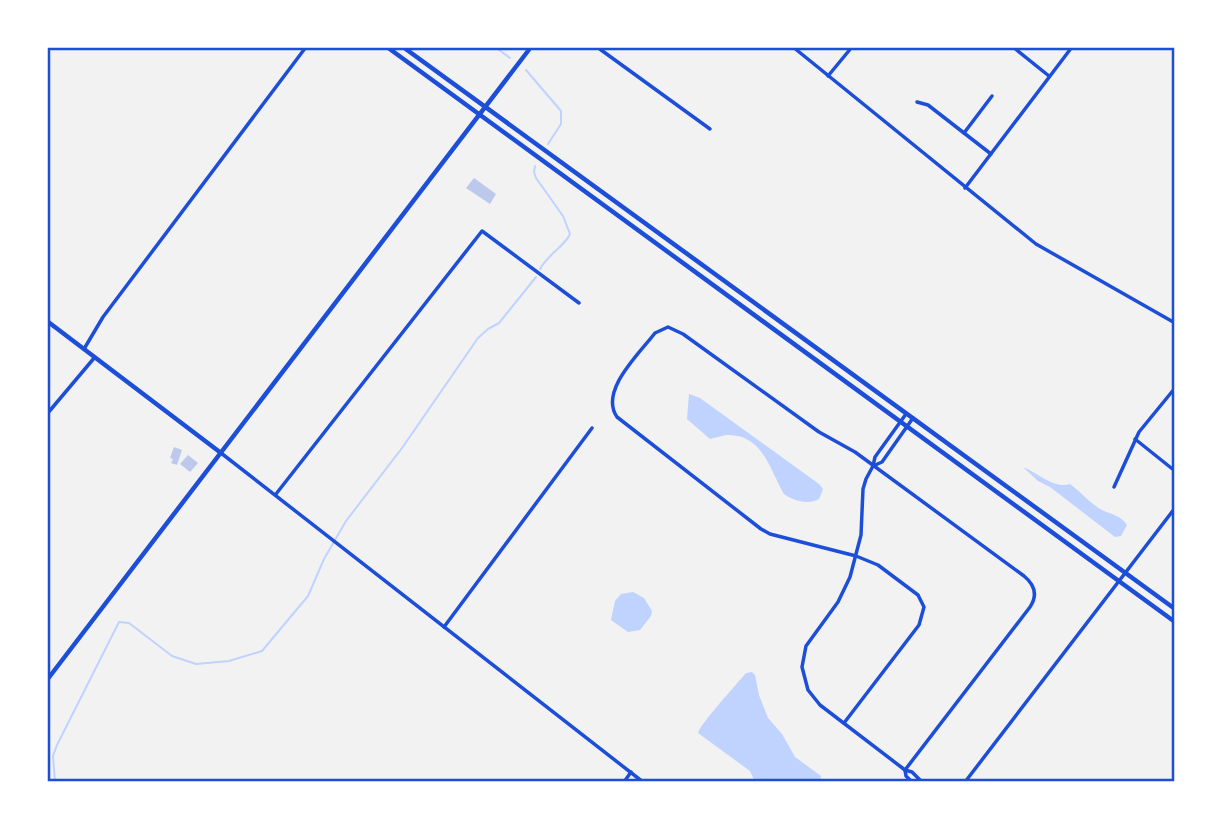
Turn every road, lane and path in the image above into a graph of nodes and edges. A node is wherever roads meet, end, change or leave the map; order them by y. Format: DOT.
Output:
graph roads {
  1 [pos="306,47"];
  2 [pos="387,47"];
  3 [pos="403,47"];
  4 [pos="531,47"];
  5 [pos="597,47"];
  6 [pos="793,47"];
  7 [pos="852,47"];
  8 [pos="1013,47"];
  9 [pos="1072,47"];
  10 [pos="828,76"];
  11 [pos="1049,76"];
  12 [pos="992,96"];
  13 [pos="917,102"];
  14 [pos="485,107"];
  15 [pos="478,116"];
  16 [pos="710,129"];
  17 [pos="964,133"];
  18 [pos="991,154"];
  19 [pos="965,188"];
  20 [pos="726,282"];
  21 [pos="720,291"];
  22 [pos="579,303"];
  23 [pos="47,321"];
  24 [pos="1175,323"];
  25 [pos="84,349"];
  26 [pos="95,357"];
  27 [pos="1175,388"];
  28 [pos="906,413"];
  29 [pos="47,414"];
  30 [pos="913,418"];
  31 [pos="900,422"];
  32 [pos="907,427"];
  33 [pos="592,428"];
  34 [pos="1135,439"];
  35 [pos="221,453"];
  36 [pos="873,466"];
  37 [pos="1175,471"];
  38 [pos="1114,487"];
  39 [pos="276,494"];
  40 [pos="1175,508"];
  41 [pos="856,556"];
  42 [pos="1125,572"];
  43 [pos="1119,581"];
  44 [pos="1175,608"];
  45 [pos="1175,622"];
  46 [pos="444,626"];
  47 [pos="47,680"];
  48 [pos="844,723"];
  49 [pos="905,770"];
  50 [pos="631,772"];
  51 [pos="624,782"];
  52 [pos="643,782"];
  53 [pos="912,782"];
  54 [pos="922,782"];
  55 [pos="965,782"];
  1 -- 25 [label="street"];
  2 -- 15 [label="main road"];
  3 -- 14 [label="main road"];
  4 -- 14 [label="main road"];
  5 -- 16 [label="street"];
  6 -- 10 [label="street"];
  7 -- 10 [label="street"];
  8 -- 11 [label="street"];
  9 -- 11 [label="street"];
  10 -- 19 [label="street"];
  11 -- 18 [label="street"];
  12 -- 17 [label="street"];
  13 -- 17 [label="street"];
  14 -- 15 [label="main road"];
  14 -- 20 [label="main road"];
  15 -- 21 [label="main road"];
  15 -- 35 [label="main road"];
  17 -- 18 [label="street"];
  18 -- 19 [label="street"];
  19 -- 24 [label="street"];
  20 -- 21 [label="main road"];
  20 -- 28 [label="main road"];
  21 -- 31 [label="main road"];
  22 -- 39 [label="street"];
  23 -- 25 [label="main road"];
  25 -- 26 [label="main road"];
  26 -- 29 [label="street"];
  26 -- 35 [label="main road"];
  27 -- 34 [label="street"];
  28 -- 30 [label="main road"];
  28 -- 31 [label="street"];
  30 -- 32 [label="street"];
  30 -- 42 [label="main road"];
  31 -- 32 [label="main road"];
  31 -- 36 [label="street"];
  32 -- 36 [label="street"];
  32 -- 43 [label="main road"];
  33 -- 46 [label="street"];
  34 -- 37 [label="street"];
  34 -- 38 [label="street"];
  35 -- 39 [label="street"];
  35 -- 47 [label="main road"];
  36 -- 41 [label="street"];
  36 -- 41 [label="street"];
  36 -- 49 [label="street"];
  39 -- 46 [label="street"];
  40 -- 42 [label="street"];
  41 -- 48 [label="street"];
  41 -- 48 [label="street"];
  42 -- 43 [label="street"];
  42 -- 44 [label="main road"];
  43 -- 45 [label="main road"];
  43 -- 55 [label="street"];
  46 -- 50 [label="street"];
  48 -- 49 [label="street"];
  49 -- 53 [label="street"];
  49 -- 54 [label="street"];
  50 -- 51 [label="street"];
  50 -- 52 [label="street"];
}
